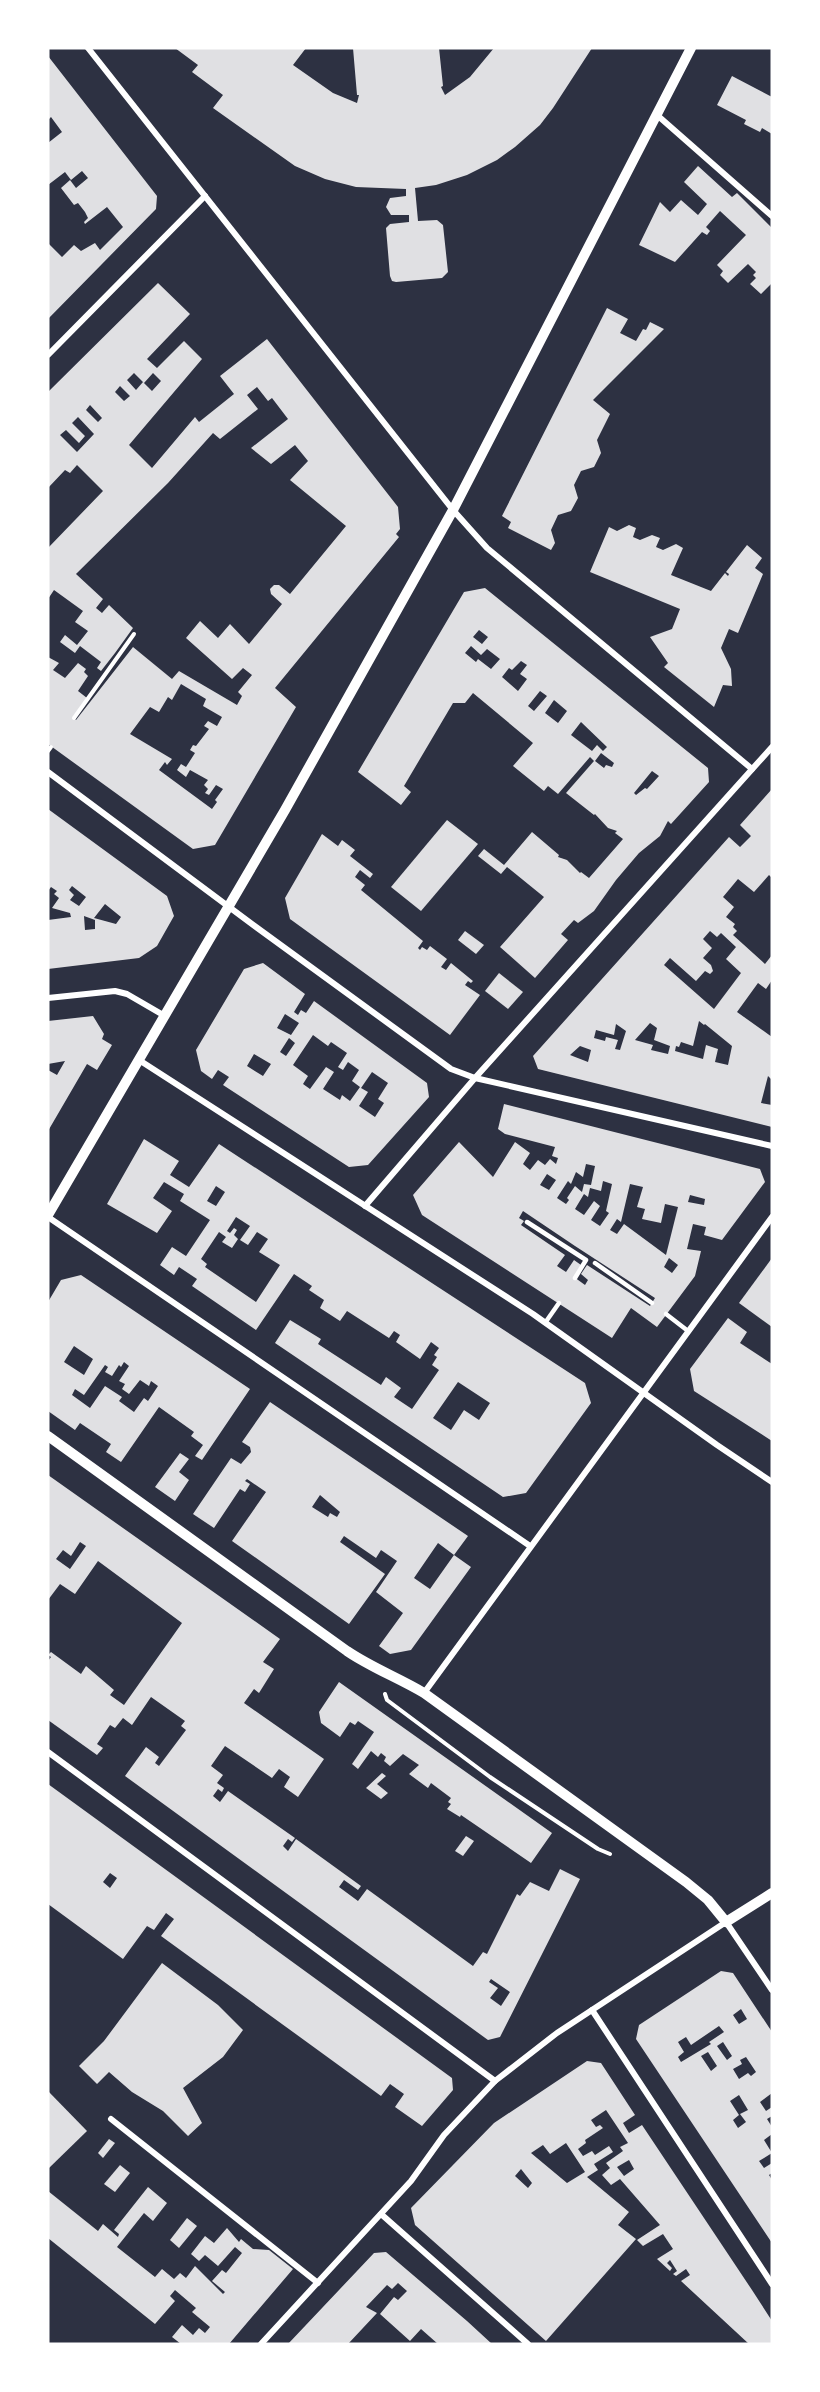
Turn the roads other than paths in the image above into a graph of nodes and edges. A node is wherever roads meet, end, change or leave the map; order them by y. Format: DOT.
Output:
graph roads {
  1 [pos="88,48"];
  2 [pos="691,48"];
  3 [pos="657,115"];
  4 [pos="205,196"];
  5 [pos="772,216"];
  6 [pos="48,355"];
  7 [pos="453,510"];
  8 [pos="772,747"];
  9 [pos="752,769"];
  10 [pos="48,772"];
  11 [pos="229,907"];
  12 [pos="48,998"];
  13 [pos="165,1016"];
  14 [pos="139,1060"];
  15 [pos="475,1078"];
  16 [pos="772,1146"];
  17 [pos="365,1206"];
  18 [pos="48,1216"];
  19 [pos="772,1217"];
  20 [pos="527,1222"];
  21 [pos="595,1263"];
  22 [pos="575,1278"];
  23 [pos="559,1303"];
  24 [pos="652,1303"];
  25 [pos="666,1314"];
  26 [pos="545,1323"];
  27 [pos="688,1331"];
  28 [pos="642,1393"];
  29 [pos="48,1436"];
  30 [pos="772,1482"];
  31 [pos="530,1546"];
  32 [pos="424,1693"];
  33 [pos="48,1752"];
  34 [pos="772,1893"];
  35 [pos="726,1922"];
  36 [pos="772,1990"];
  37 [pos="592,2010"];
  38 [pos="495,2081"];
  39 [pos="111,2119"];
  40 [pos="381,2214"];
  41 [pos="318,2283"];
  42 [pos="772,2284"];
  43 [pos="261,2344"];
  44 [pos="528,2344"];
  1 -- 4 [label="street"];
  2 -- 3 [label="street"];
  3 -- 5 [label="street"];
  3 -- 7 [label="street"];
  4 -- 6 [label="street"];
  4 -- 7 [label="street"];
  7 -- 9 [label="street"];
  7 -- 11 [label="street"];
  8 -- 9 [label="street"];
  9 -- 15 [label="street"];
  10 -- 11 [label="street"];
  11 -- 13 [label="street"];
  11 -- 15 [label="street"];
  12 -- 13 [label="street"];
  13 -- 14 [label="street"];
  14 -- 17 [label="street"];
  14 -- 18 [label="street"];
  15 -- 16 [label="street"];
  15 -- 17 [label="street"];
  17 -- 26 [label="street"];
  18 -- 31 [label="street"];
  19 -- 27 [label="street"];
  20 -- 22 [label="lane"];
  21 -- 24 [label="lane"];
  23 -- 26 [label="lane"];
  25 -- 27 [label="lane"];
  26 -- 28 [label="street"];
  27 -- 28 [label="street"];
  28 -- 30 [label="street"];
  28 -- 31 [label="street"];
  29 -- 32 [label="street"];
  31 -- 32 [label="street"];
  32 -- 35 [label="street"];
  33 -- 38 [label="street"];
  34 -- 35 [label="street"];
  35 -- 36 [label="street"];
  35 -- 37 [label="street"];
  37 -- 38 [label="street"];
  37 -- 42 [label="street"];
  38 -- 40 [label="street"];
  39 -- 41 [label="street"];
  40 -- 41 [label="street"];
  40 -- 44 [label="street"];
  41 -- 43 [label="street"];
}
